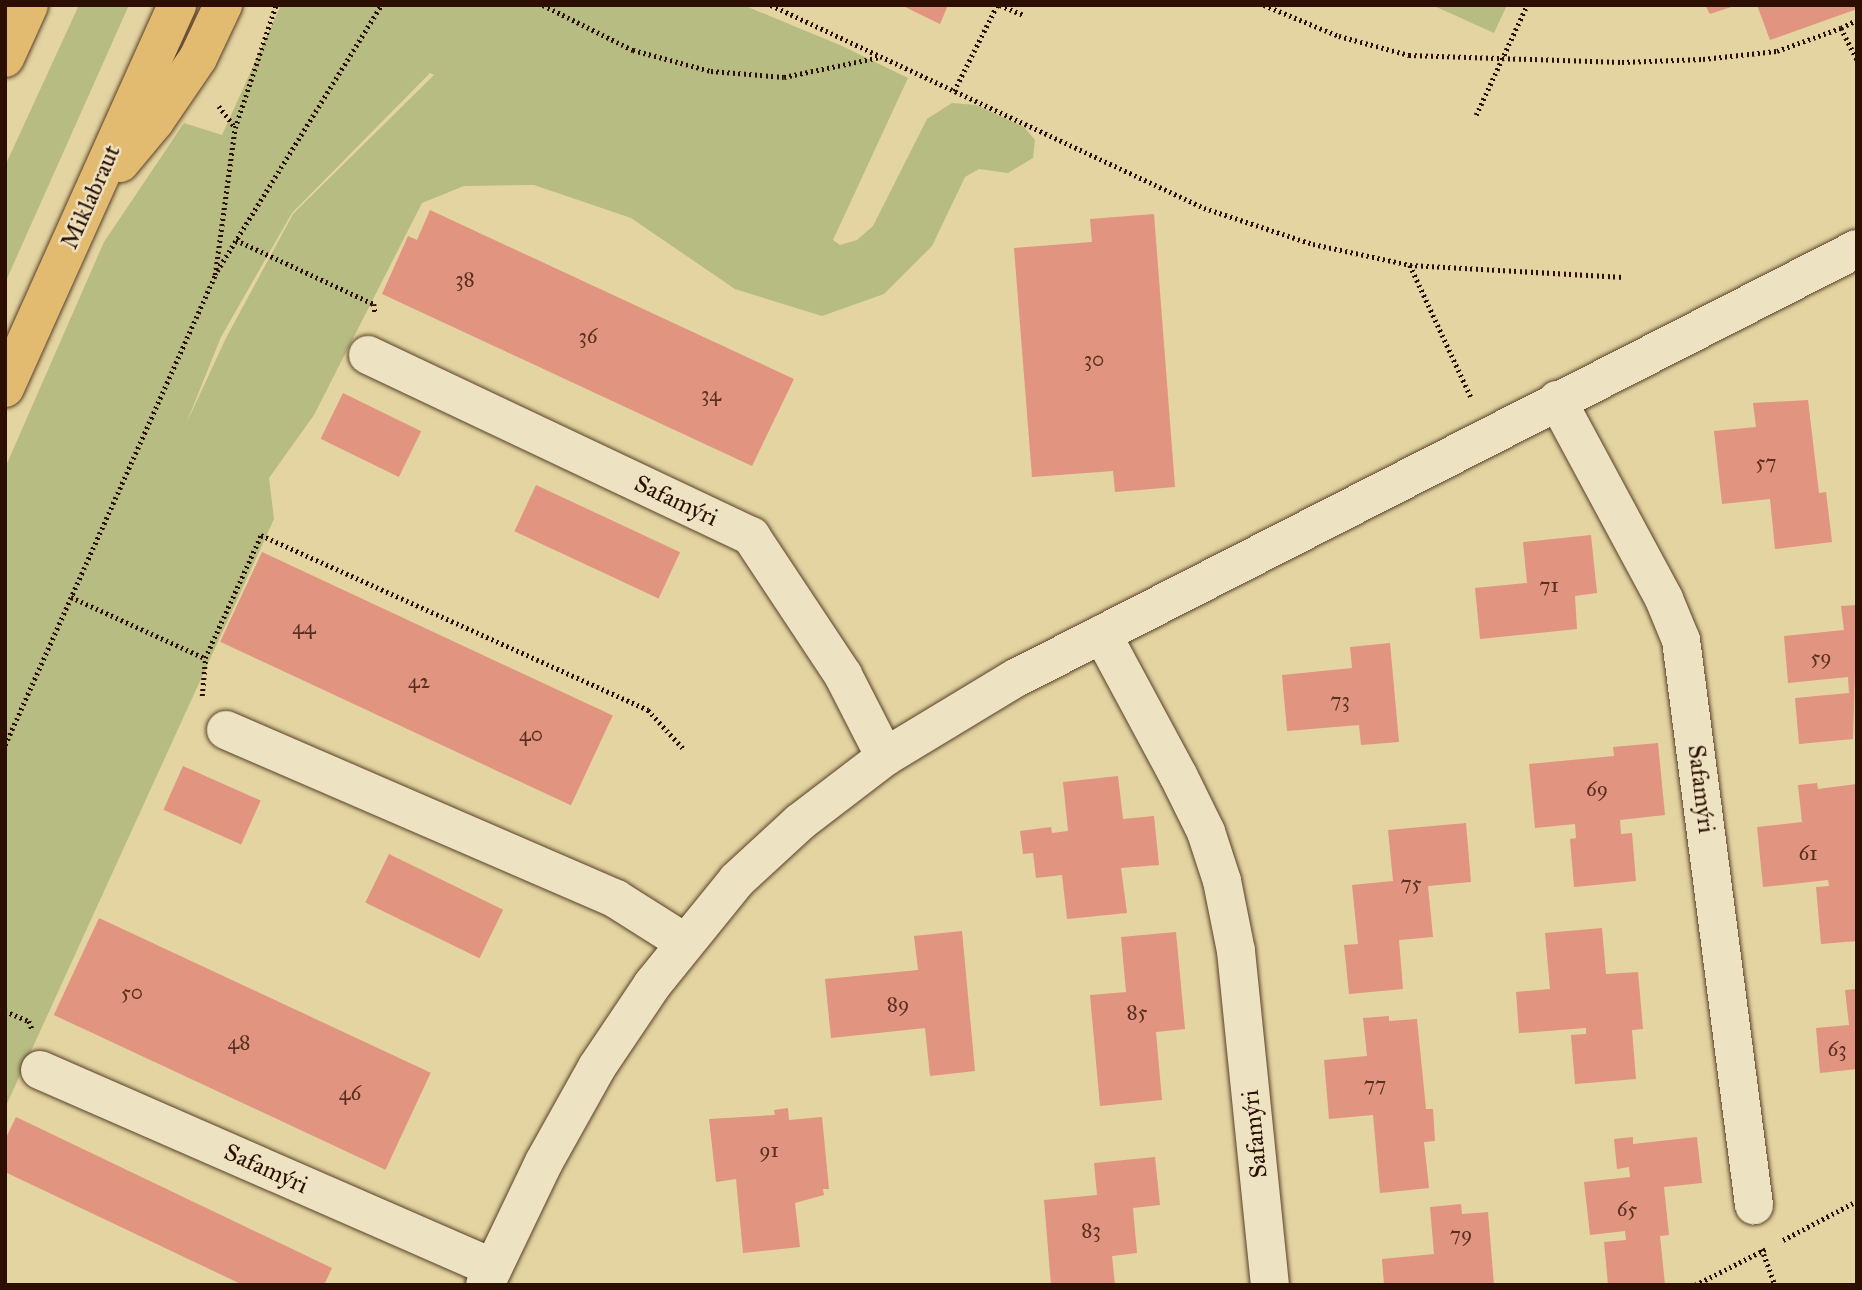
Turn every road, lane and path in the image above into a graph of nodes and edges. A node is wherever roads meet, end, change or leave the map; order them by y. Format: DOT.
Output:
graph roads {
  1 [pos="29,5"];
  2 [pos="177,5"];
  3 [pos="223,5"];
  4 [pos="276,5"];
  5 [pos="381,5"];
  6 [pos="542,5"];
  7 [pos="771,5"];
  8 [pos="998,5"];
  9 [pos="1264,5"];
  10 [pos="1527,5"];
  11 [pos="1024,15"];
  12 [pos="1857,20"];
  13 [pos="1840,28"];
  14 [pos="882,57"];
  15 [pos="5,58"];
  16 [pos="1502,60"];
  17 [pos="1857,60"];
  18 [pos="954,91"];
  19 [pos="217,104"];
  20 [pos="1476,115"];
  21 [pos="235,128"];
  22 [pos="91,197"];
  23 [pos="236,240"];
  24 [pos="1857,249"];
  25 [pos="1410,265"];
  26 [pos="215,275"];
  27 [pos="1624,277"];
  28 [pos="377,359"];
  29 [pos="5,388"];
  30 [pos="1557,400"];
  31 [pos="1474,401"];
  32 [pos="71,597"];
  33 [pos="1102,634"];
  34 [pos="226,730"];
  35 [pos="5,745"];
  36 [pos="683,748"];
  37 [pos="885,757"];
  38 [pos="684,942"];
  39 [pos="40,1070"];
  40 [pos="1754,1205"];
  41 [pos="489,1276"];
  42 [pos="1270,1285"];
  1 -- 15 [label="highway"];
  2 -- 22 [label="highway, Miklabraut"];
  3 -- 22 [label="highway"];
  4 -- 21 [label="path"];
  5 -- 23 [label="path"];
  6 -- 14 [label="path"];
  7 -- 14 [label="path"];
  8 -- 11 [label="path"];
  8 -- 18 [label="path"];
  9 -- 16 [label="path"];
  10 -- 16 [label="path"];
  12 -- 13 [label="path"];
  13 -- 16 [label="path"];
  13 -- 17 [label="path"];
  14 -- 18 [label="path"];
  16 -- 20 [label="path"];
  18 -- 25 [label="path"];
  19 -- 21 [label="path"];
  21 -- 26 [label="path"];
  22 -- 29 [label="highway, Miklabraut"];
  23 -- 26 [label="path"];
  23 -- 28 [label="path"];
  24 -- 30 [label="street, Safamýri"];
  25 -- 27 [label="path"];
  25 -- 31 [label="path"];
  26 -- 32 [label="path"];
  28 -- 37 [label="street, Safamýri"];
  30 -- 33 [label="street, Safamýri"];
  30 -- 40 [label="street, Safamýri"];
  32 -- 35 [label="path"];
  32 -- 36 [label="path"];
  33 -- 37 [label="street, Safamýri"];
  33 -- 42 [label="street, Safamýri"];
  34 -- 38 [label="street"];
  37 -- 38 [label="street, Safamýri"];
  38 -- 41 [label="street, Safamýri"];
  39 -- 41 [label="street, Safamýri"];
}
